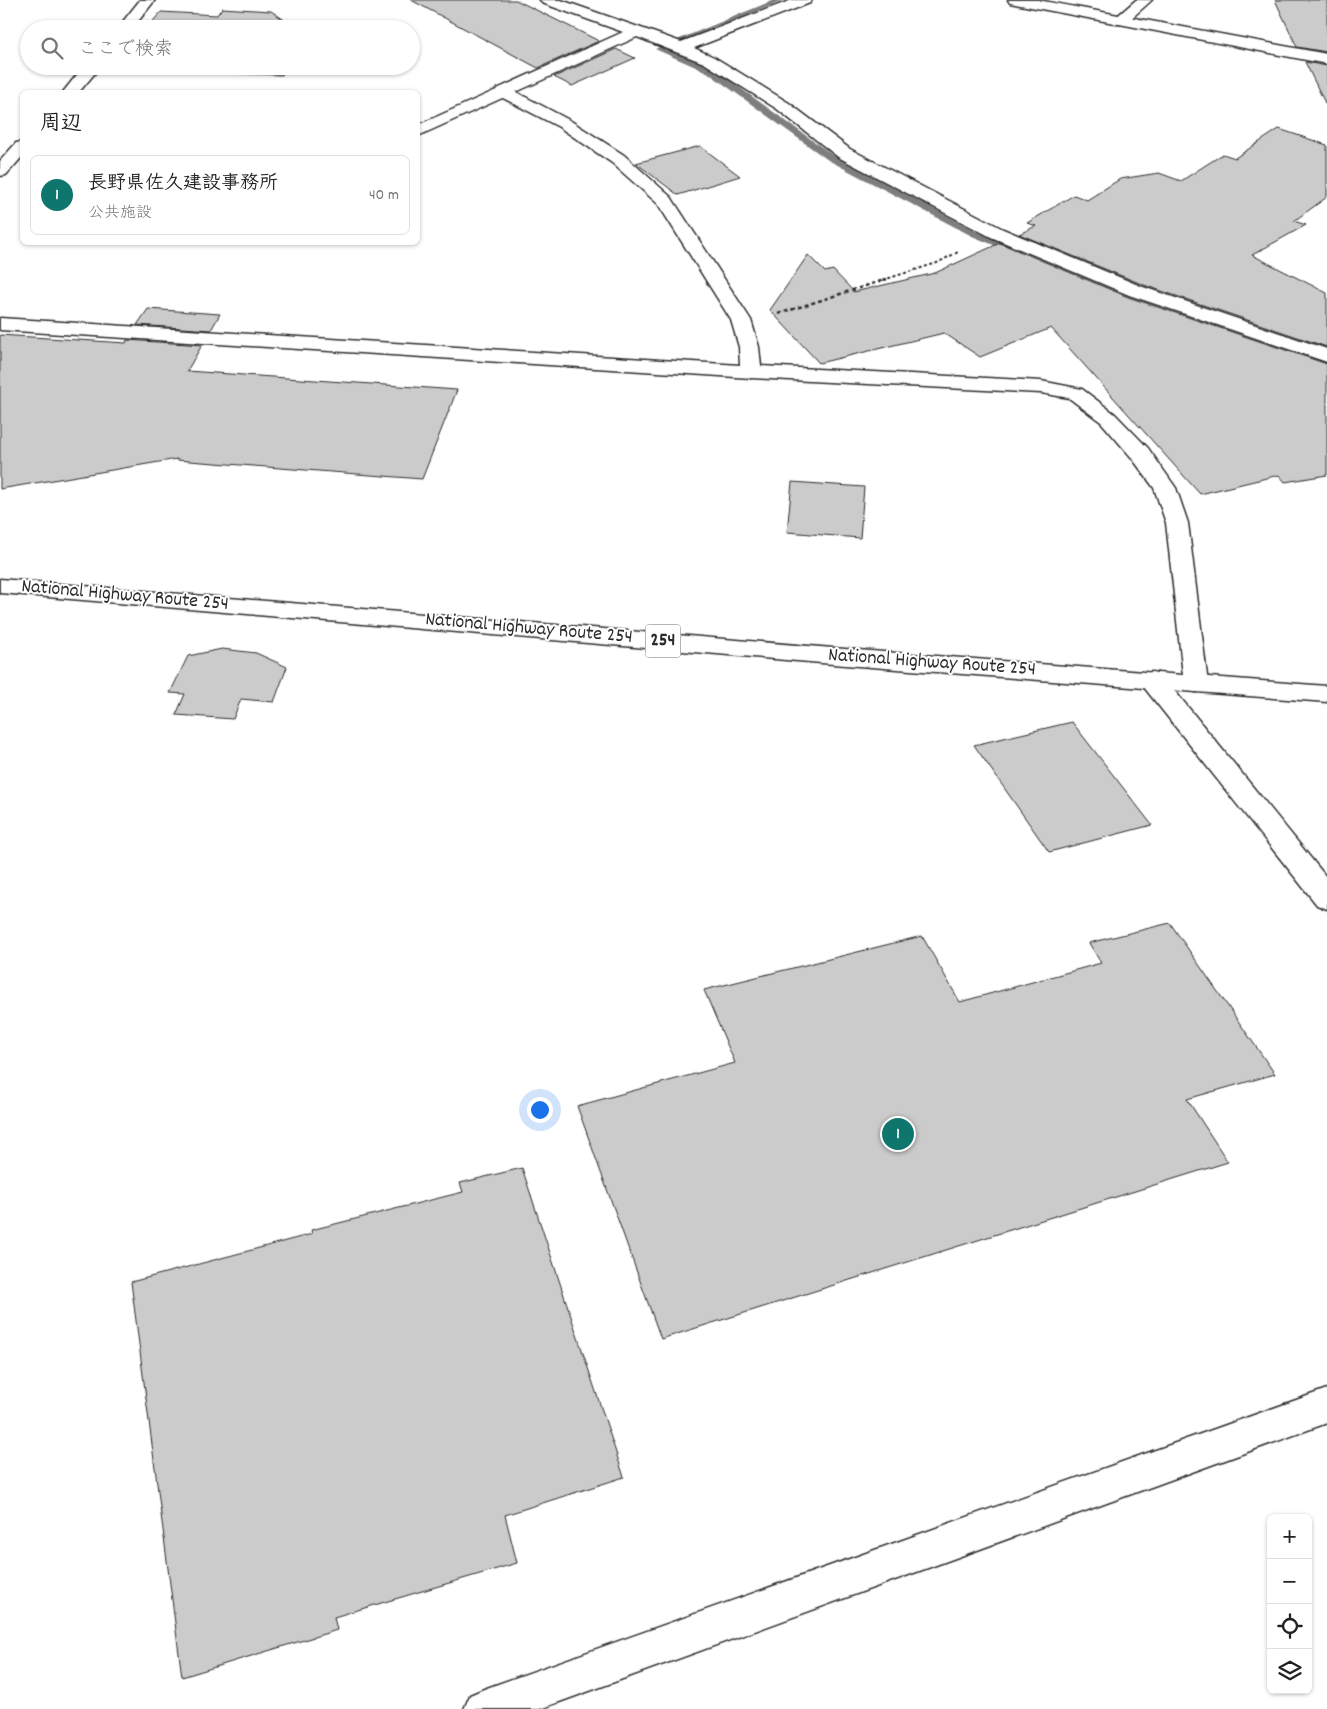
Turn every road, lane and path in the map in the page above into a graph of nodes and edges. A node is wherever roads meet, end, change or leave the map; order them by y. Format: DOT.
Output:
graph roads {
  1 [pos="148,0"];
  2 [pos="806,0"];
  3 [pos="1015,0"];
  4 [pos="1145,0"];
  5 [pos="555,1"];
  6 [pos="131,20"];
  7 [pos="1120,21"];
  8 [pos="636,32"];
  9 [pos="671,44"];
  10 [pos="1327,59"];
  11 [pos="85,75"];
  12 [pos="73,90"];
  13 [pos="503,92"];
  14 [pos="420,130"];
  15 [pos="20,149"];
  16 [pos="0,171"];
  17 [pos="962,250"];
  18 [pos="741,320"];
  19 [pos="0,324"];
  20 [pos="1327,356"];
  21 [pos="751,372"];
  22 [pos="0,586"];
  23 [pos="1152,680"];
  24 [pos="1196,684"];
  25 [pos="1327,694"];
  26 [pos="1327,898"];
  27 [pos="1327,1406"];
  28 [pos="484,1709"];
  1 -- 6 [label="main road"];
  2 -- 9 [label="main road"];
  3 -- 7 [label="main road"];
  4 -- 7 [label="main road"];
  5 -- 8 [label="main road"];
  7 -- 10 [label="main road"];
  8 -- 9 [label="main road"];
  8 -- 13 [label="main road"];
  9 -- 20 [label="main road"];
  11 -- 12 [label="main road"];
  13 -- 14 [label="main road"];
  13 -- 18 [label="main road"];
  15 -- 16 [label="main road"];
  17 -- 18 [label="path"];
  18 -- 21 [label="main road"];
  19 -- 21 [label="main road"];
  21 -- 24 [label="main road"];
  22 -- 23 [label="main road, National Highway Route 254 / 254"];
  23 -- 24 [label="main road, National Highway Route 254 / 254"];
  23 -- 26 [label="main road"];
  24 -- 25 [label="main road, National Highway Route 254 / 254"];
  27 -- 28 [label="main road"];
}
